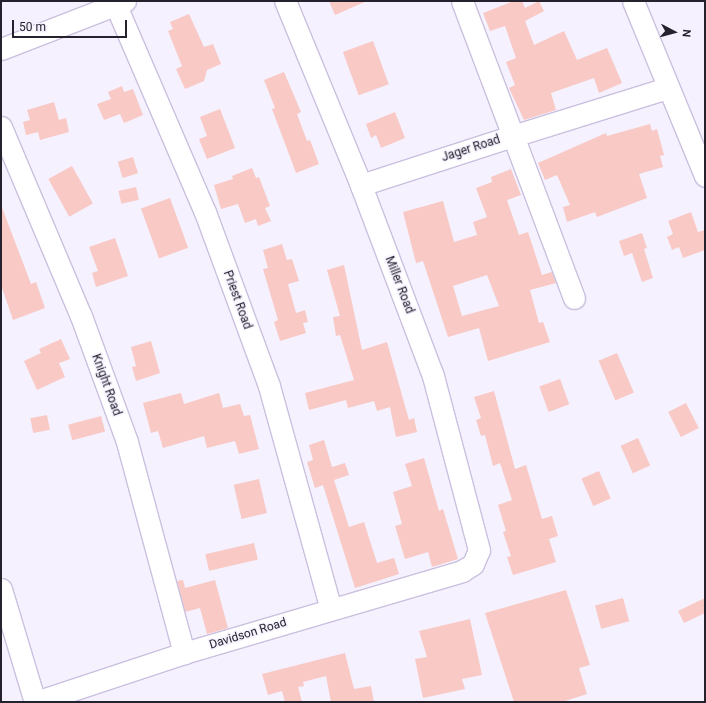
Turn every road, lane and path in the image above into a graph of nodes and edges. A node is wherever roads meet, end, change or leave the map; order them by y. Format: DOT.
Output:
graph roads {
  1 [pos="285,1"];
  2 [pos="462,1"];
  3 [pos="633,1"];
  4 [pos="118,2"];
  5 [pos="1,49"];
  6 [pos="667,88"];
  7 [pos="1,127"];
  8 [pos="513,136"];
  9 [pos="705,176"];
  10 [pos="361,185"];
  11 [pos="574,298"];
  12 [pos="462,572"];
  13 [pos="1,589"];
  14 [pos="331,609"];
  15 [pos="184,653"];
  16 [pos="36,702"];
  1 -- 10 [label="street, Miller Road"];
  2 -- 8 [label="street, Jager Road"];
  3 -- 6 [label="street"];
  4 -- 5 [label="street"];
  4 -- 14 [label="street, Priest Road"];
  6 -- 8 [label="street"];
  6 -- 9 [label="street"];
  7 -- 15 [label="street, Knight Road"];
  8 -- 10 [label="street, Jager Road"];
  8 -- 11 [label="street"];
  10 -- 12 [label="street, Miller Road"];
  12 -- 14 [label="street, Davidson Road"];
  13 -- 16 [label="street"];
  14 -- 15 [label="street, Davidson Road"];
  15 -- 16 [label="street, Davidson Road"];
}
